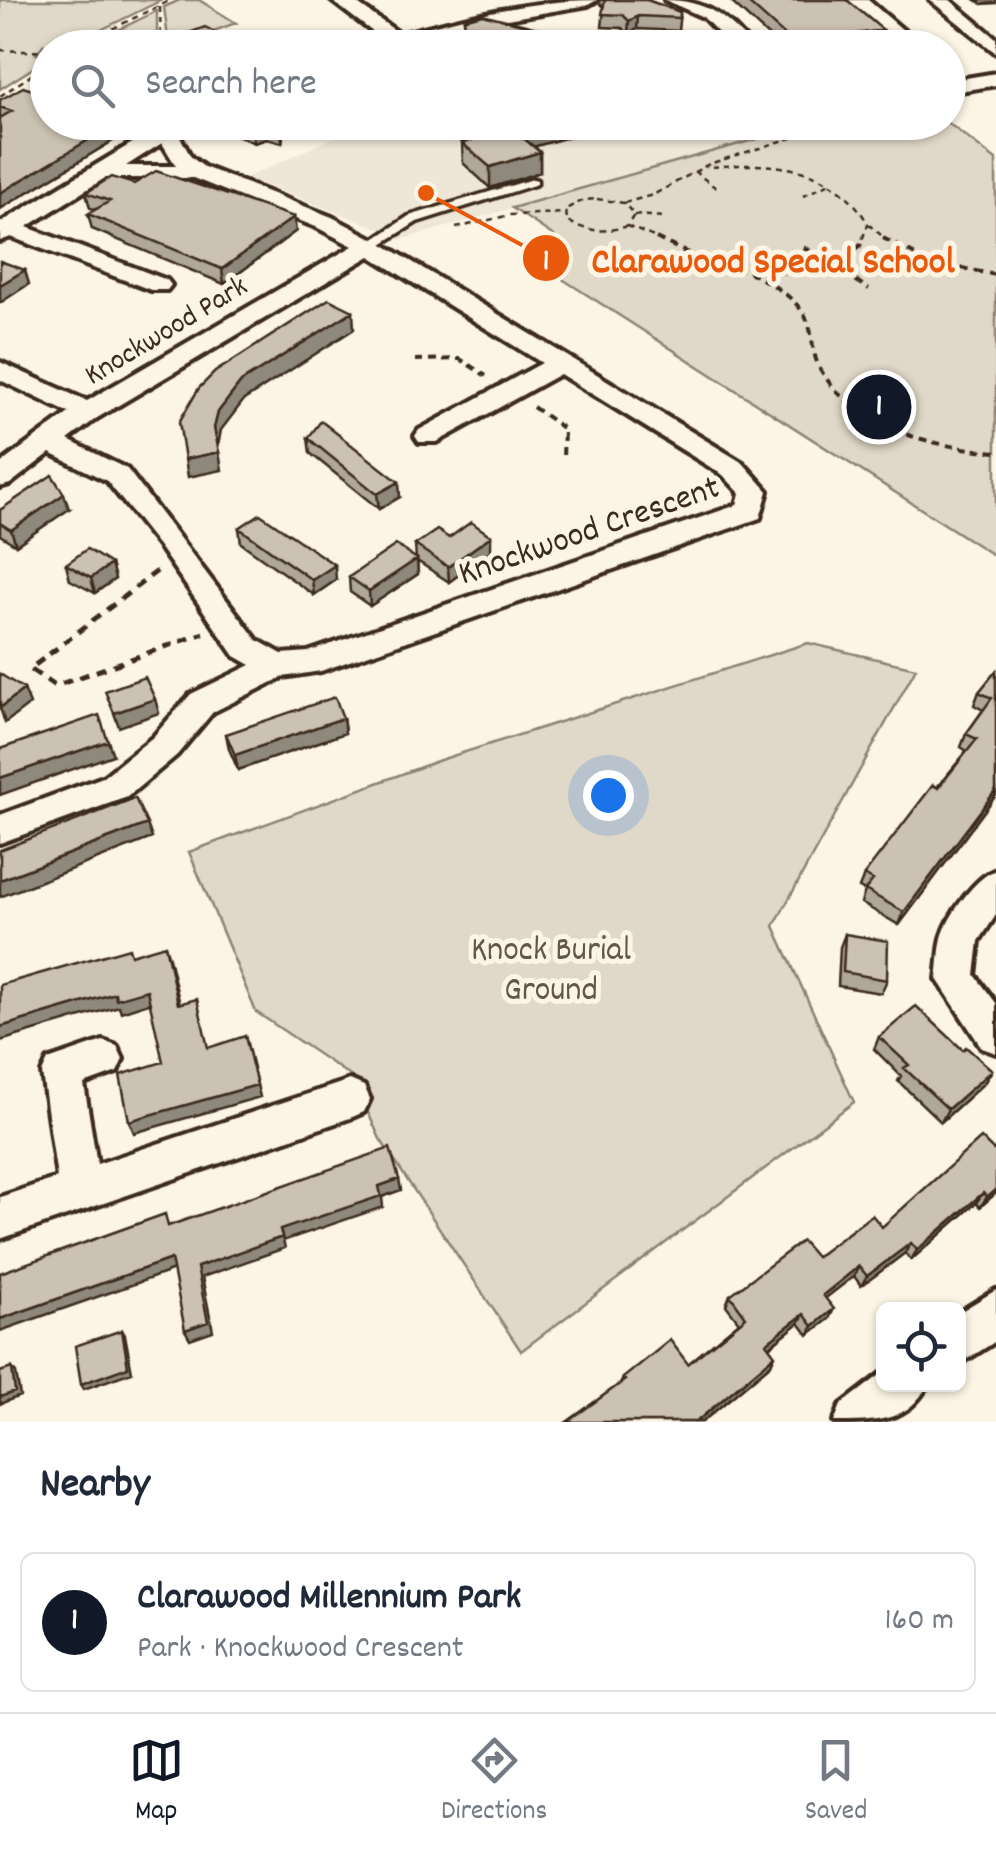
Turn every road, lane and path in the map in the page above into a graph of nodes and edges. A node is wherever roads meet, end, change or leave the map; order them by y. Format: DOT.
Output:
graph roads {
  1 [pos="171,0"];
  2 [pos="340,0"];
  3 [pos="588,0"];
  4 [pos="674,0"];
  5 [pos="857,0"];
  6 [pos="939,0"];
  7 [pos="160,7"];
  8 [pos="111,30"];
  9 [pos="161,30"];
  10 [pos="382,30"];
  11 [pos="439,30"];
  12 [pos="726,30"];
  13 [pos="893,30"];
  14 [pos="996,47"];
  15 [pos="0,50"];
  16 [pos="30,51"];
  17 [pos="30,76"];
  18 [pos="996,79"];
  19 [pos="966,82"];
  20 [pos="0,96"];
  21 [pos="151,140"];
  22 [pos="178,140"];
  23 [pos="786,140"];
  24 [pos="694,171"];
  25 [pos="100,172"];
  26 [pos="196,172"];
  27 [pos="533,182"];
  28 [pos="832,182"];
  29 [pos="720,191"];
  30 [pos="803,196"];
  31 [pos="624,203"];
  32 [pos="566,213"];
  33 [pos="634,214"];
  34 [pos="665,217"];
  35 [pos="868,224"];
  36 [pos="627,226"];
  37 [pos="453,229"];
  38 [pos="4,231"];
  39 [pos="370,246"];
  40 [pos="803,246"];
  41 [pos="818,255"];
  42 [pos="844,257"];
  43 [pos="814,268"];
  44 [pos="750,272"];
  45 [pos="844,273"];
  46 [pos="996,275"];
  47 [pos="159,284"];
  48 [pos="869,289"];
  49 [pos="414,360"];
  50 [pos="559,364"];
  51 [pos="0,370"];
  52 [pos="510,391"];
  53 [pos="88,412"];
  54 [pos="428,436"];
  55 [pos="49,442"];
  56 [pos="996,452"];
  57 [pos="563,458"];
  58 [pos="0,478"];
  59 [pos="180,554"];
  60 [pos="229,624"];
  61 [pos="278,666"];
  62 [pos="0,829"];
  63 [pos="996,885"];
  64 [pos="996,1035"];
  65 [pos="103,1059"];
  66 [pos="350,1099"];
  67 [pos="80,1192"];
  68 [pos="0,1218"];
  69 [pos="996,1312"];
  70 [pos="966,1336"];
  71 [pos="895,1392"];
  72 [pos="858,1422"];
  1 -- 7 [label="path"];
  2 -- 10 [label="street"];
  3 -- 11 [label="street"];
  4 -- 12 [label="street"];
  5 -- 13 [label="street"];
  6 -- 14 [label="street"];
  7 -- 8 [label="path"];
  7 -- 9 [label="path"];
  15 -- 16 [label="path"];
  17 -- 20 [label="path"];
  18 -- 19 [label="street"];
  21 -- 25 [label="street"];
  22 -- 26 [label="street"];
  23 -- 24 [label="path"];
  24 -- 28 [label="path"];
  24 -- 29 [label="path"];
  24 -- 31 [label="path"];
  25 -- 26 [label="street, Knockwood Crescent"];
  25 -- 38 [label="street"];
  26 -- 39 [label="street, Knockwood Crescent"];
  27 -- 39 [label="lane"];
  28 -- 30 [label="path"];
  28 -- 35 [label="path"];
  31 -- 32 [label="path"];
  31 -- 33 [label="path"];
  32 -- 36 [label="path"];
  32 -- 37 [label="path"];
  33 -- 34 [label="path"];
  33 -- 36 [label="path"];
  35 -- 42 [label="path"];
  35 -- 46 [label="path"];
  36 -- 44 [label="path"];
  38 -- 47 [label="street"];
  39 -- 50 [label="street, Knockwood Crescent"];
  39 -- 53 [label="street, Knockwood Park"];
  40 -- 41 [label="path"];
  41 -- 42 [label="path"];
  41 -- 43 [label="path"];
  42 -- 45 [label="path"];
  43 -- 44 [label="path"];
  43 -- 45 [label="path"];
  44 -- 56 [label="path"];
  45 -- 48 [label="path"];
  49 -- 52 [label="path"];
  50 -- 52 [label="street"];
  50 -- 61 [label="street, Knockwood Crescent"];
  51 -- 53 [label="street"];
  52 -- 54 [label="street"];
  52 -- 57 [label="path"];
  53 -- 55 [label="street, Knockwood Park"];
  55 -- 58 [label="street, Knockwood Park"];
  55 -- 59 [label="street"];
  59 -- 60 [label="street"];
  59 -- 60 [label="path"];
  60 -- 61 [label="street"];
  61 -- 62 [label="street"];
  63 -- 64 [label="street"];
  65 -- 67 [label="street"];
  66 -- 67 [label="street"];
  67 -- 68 [label="street"];
  69 -- 70 [label="street"];
  71 -- 72 [label="street"];
}
